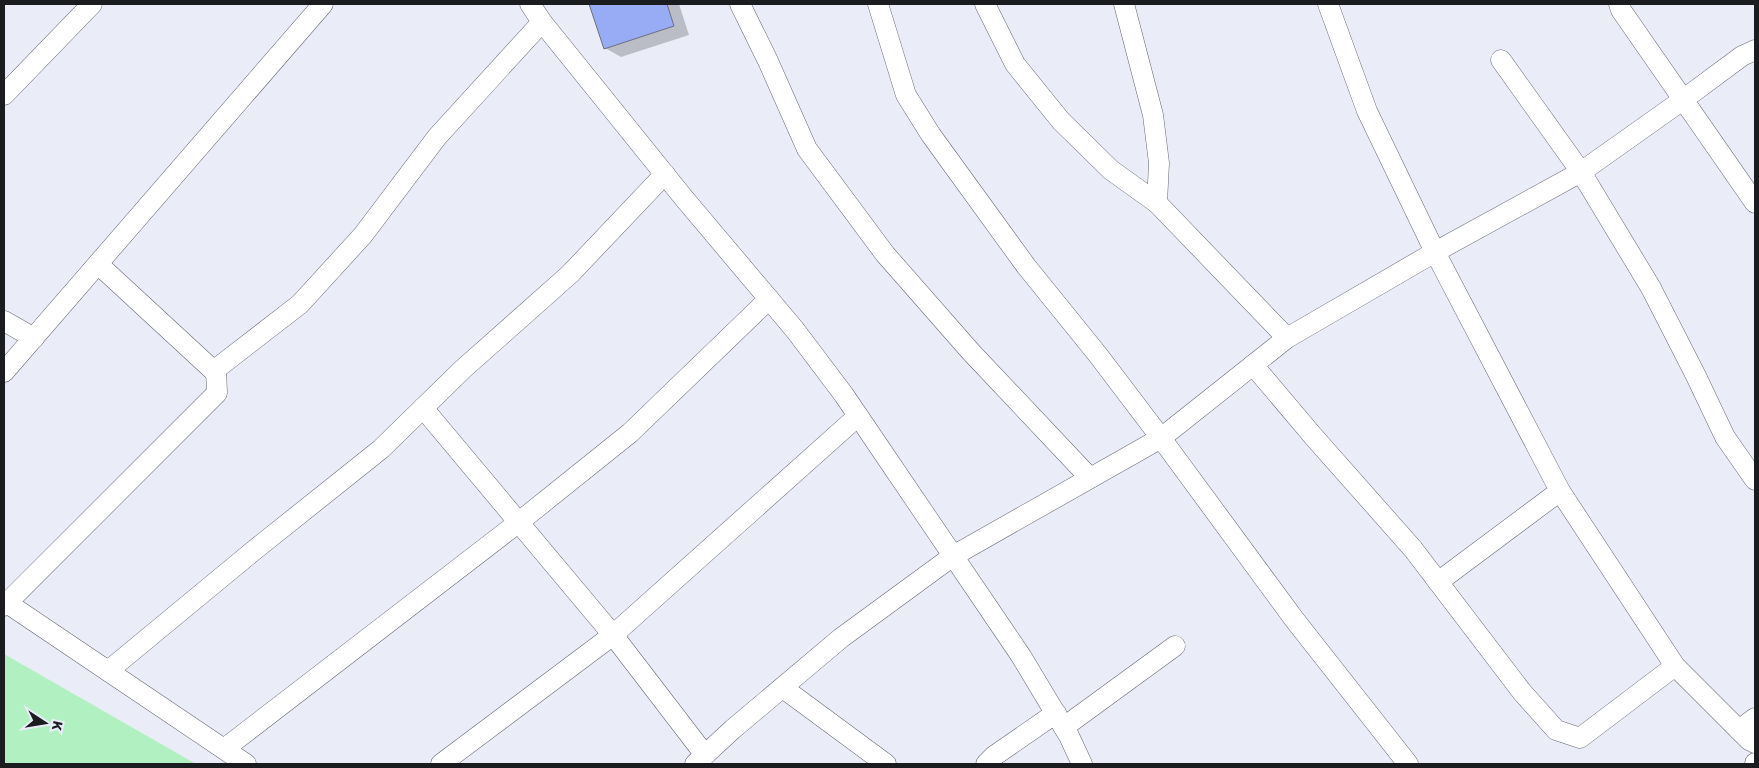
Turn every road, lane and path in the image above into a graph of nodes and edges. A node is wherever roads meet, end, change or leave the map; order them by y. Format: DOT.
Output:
graph roads {
  1 [pos="92,4"];
  2 [pos="323,4"];
  3 [pos="530,4"];
  4 [pos="740,4"];
  5 [pos="878,4"];
  6 [pos="985,4"];
  7 [pos="1124,4"];
  8 [pos="1328,4"];
  9 [pos="1619,4"];
  10 [pos="542,22"];
  11 [pos="1755,50"];
  12 [pos="1500,60"];
  13 [pos="4,95"];
  14 [pos="1684,99"];
  15 [pos="1581,172"];
  16 [pos="665,174"];
  17 [pos="1755,202"];
  18 [pos="1157,203"];
  19 [pos="1435,252"];
  20 [pos="98,264"];
  21 [pos="769,299"];
  22 [pos="4,321"];
  23 [pos="34,338"];
  24 [pos="1287,338"];
  25 [pos="1253,365"];
  26 [pos="4,372"];
  27 [pos="216,373"];
  28 [pos="423,408"];
  29 [pos="858,416"];
  30 [pos="1161,438"];
  31 [pos="1090,478"];
  32 [pos="1755,480"];
  33 [pos="1560,491"];
  34 [pos="519,522"];
  35 [pos="953,556"];
  36 [pos="1438,582"];
  37 [pos="5,603"];
  38 [pos="614,635"];
  39 [pos="1175,646"];
  40 [pos="1675,666"];
  41 [pos="108,671"];
  42 [pos="783,688"];
  43 [pos="1755,718"];
  44 [pos="1060,720"];
  45 [pos="1739,730"];
  46 [pos="1755,743"];
  47 [pos="224,749"];
  48 [pos="700,760"];
  49 [pos="246,764"];
  50 [pos="441,764"];
  51 [pos="886,764"];
  52 [pos="986,764"];
  53 [pos="1082,764"];
  54 [pos="1408,764"];
  1 -- 13 [label="street"];
  2 -- 20 [label="street"];
  3 -- 10 [label="street"];
  4 -- 31 [label="street"];
  5 -- 30 [label="street"];
  6 -- 18 [label="street"];
  7 -- 18 [label="street"];
  8 -- 19 [label="street"];
  9 -- 14 [label="street"];
  10 -- 16 [label="street"];
  10 -- 27 [label="street"];
  11 -- 14 [label="street"];
  12 -- 15 [label="street"];
  14 -- 15 [label="street"];
  14 -- 17 [label="street"];
  15 -- 19 [label="street"];
  15 -- 32 [label="street"];
  16 -- 21 [label="street"];
  16 -- 28 [label="street"];
  18 -- 24 [label="street"];
  19 -- 24 [label="street"];
  19 -- 33 [label="street"];
  20 -- 23 [label="street"];
  20 -- 27 [label="street"];
  21 -- 29 [label="street"];
  21 -- 34 [label="street"];
  22 -- 23 [label="street"];
  23 -- 26 [label="street"];
  24 -- 25 [label="street"];
  25 -- 30 [label="street"];
  25 -- 36 [label="street"];
  27 -- 37 [label="street"];
  28 -- 34 [label="street"];
  28 -- 41 [label="street"];
  29 -- 35 [label="street"];
  29 -- 38 [label="street"];
  30 -- 31 [label="street"];
  30 -- 54 [label="street"];
  31 -- 35 [label="street"];
  33 -- 36 [label="street"];
  33 -- 40 [label="street"];
  34 -- 38 [label="street"];
  34 -- 47 [label="street"];
  35 -- 42 [label="street"];
  35 -- 44 [label="street"];
  36 -- 40 [label="street"];
  37 -- 41 [label="street"];
  38 -- 48 [label="street"];
  38 -- 50 [label="street"];
  39 -- 44 [label="street"];
  40 -- 45 [label="street"];
  41 -- 47 [label="street"];
  42 -- 48 [label="street"];
  42 -- 51 [label="street"];
  43 -- 45 [label="street"];
  44 -- 52 [label="street"];
  44 -- 53 [label="street"];
  45 -- 46 [label="street"];
  47 -- 49 [label="street"];
}
